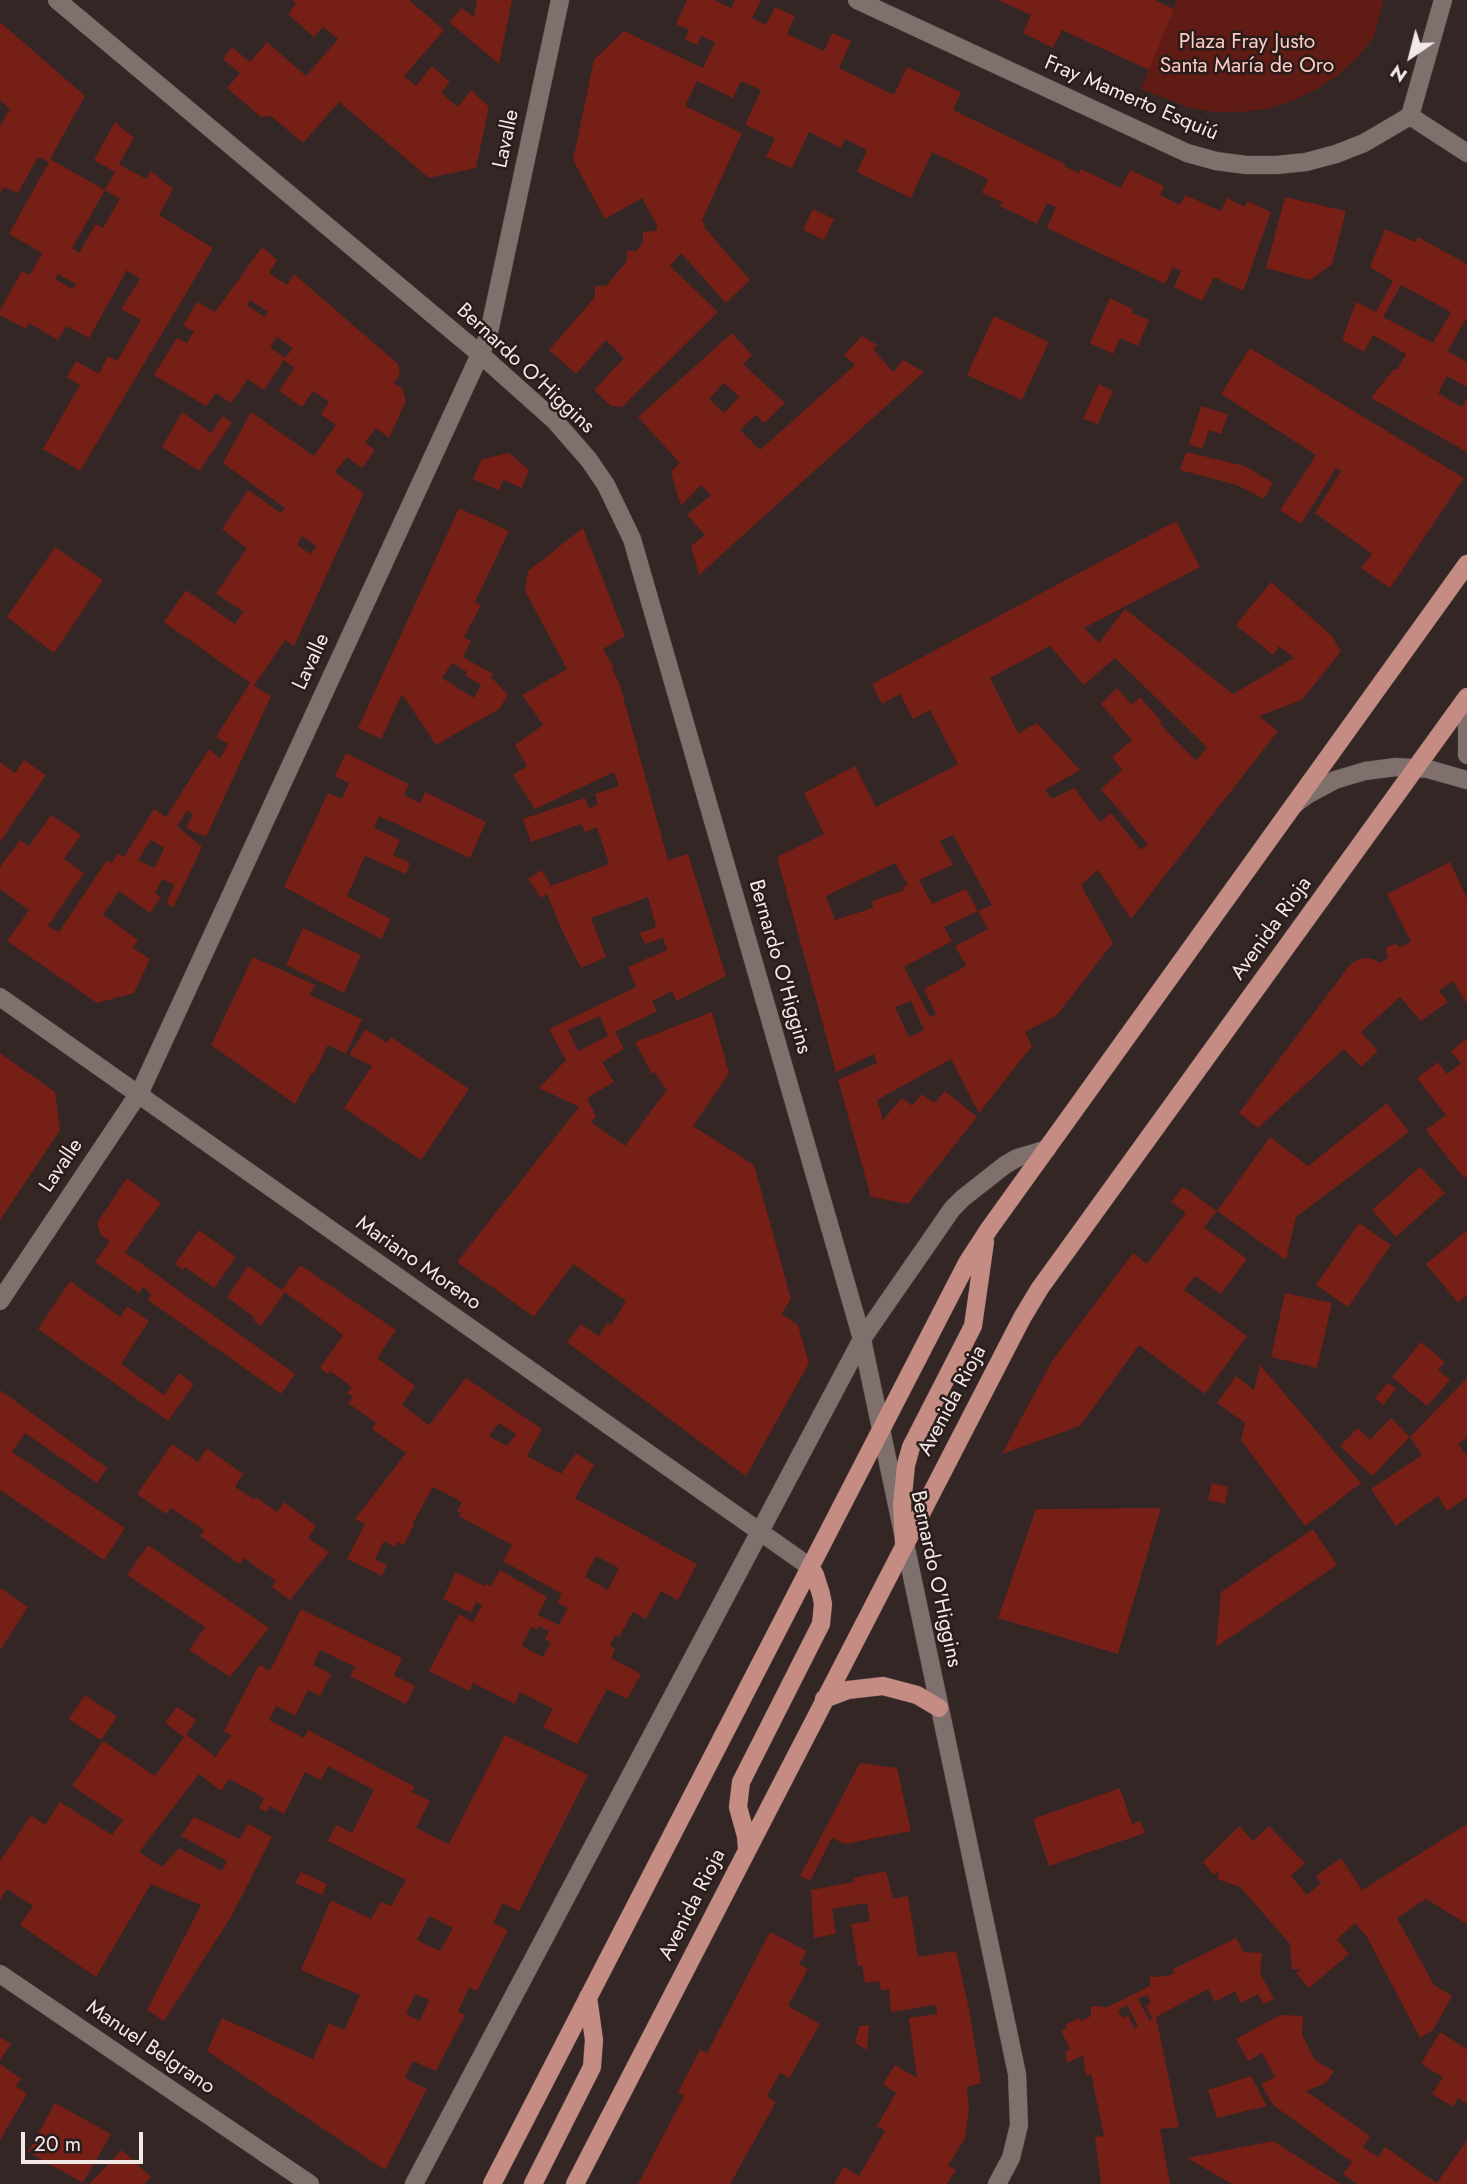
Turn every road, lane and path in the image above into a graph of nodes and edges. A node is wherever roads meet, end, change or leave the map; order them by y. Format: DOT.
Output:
graph roads {
  1 [pos="57,0"];
  2 [pos="560,0"];
  3 [pos="857,0"];
  4 [pos="1443,0"];
  5 [pos="1410,116"];
  6 [pos="1467,153"];
  7 [pos="480,354"];
  8 [pos="1467,564"];
  9 [pos="1467,697"];
  10 [pos="1467,716"];
  11 [pos="1467,755"];
  12 [pos="1416,768"];
  13 [pos="1467,780"];
  14 [pos="1294,806"];
  15 [pos="0,997"];
  16 [pos="138,1094"];
  17 [pos="1047,1149"];
  18 [pos="989,1229"];
  19 [pos="0,1301"];
  20 [pos="862,1339"];
  21 [pos="880,1429"];
  22 [pos="760,1532"];
  23 [pos="904,1543"];
  24 [pos="810,1567"];
  25 [pos="824,1699"];
  26 [pos="939,1708"];
  27 [pos="747,1849"];
  28 [pos="0,1974"];
  29 [pos="588,1997"];
  30 [pos="310,2184"];
  31 [pos="414,2184"];
  32 [pos="492,2184"];
  33 [pos="533,2184"];
  34 [pos="575,2184"];
  35 [pos="997,2184"];
  1 -- 7 [label="street, Bernardo O'Higgins"];
  2 -- 7 [label="street, Lavalle"];
  3 -- 5 [label="street, Fray Mamerto Esquiú"];
  4 -- 5 [label="street"];
  5 -- 6 [label="street"];
  7 -- 16 [label="street, Lavalle"];
  7 -- 20 [label="street, Bernardo O'Higgins"];
  8 -- 14 [label="main road"];
  9 -- 12 [label="main road, Avenida Rioja"];
  10 -- 11 [label="street"];
  12 -- 13 [label="street"];
  12 -- 14 [label="street"];
  12 -- 23 [label="main road, Avenida Rioja"];
  14 -- 17 [label="main road"];
  15 -- 16 [label="street, Mariano Moreno"];
  16 -- 19 [label="street, Lavalle"];
  16 -- 22 [label="street, Mariano Moreno"];
  17 -- 18 [label="main road"];
  17 -- 20 [label="street"];
  18 -- 21 [label="main road"];
  18 -- 23 [label="main road"];
  20 -- 21 [label="street, Bernardo O'Higgins"];
  20 -- 22 [label="street"];
  21 -- 23 [label="street, Bernardo O'Higgins"];
  21 -- 24 [label="main road"];
  22 -- 24 [label="street, Mariano Moreno"];
  22 -- 31 [label="street"];
  23 -- 25 [label="main road, Avenida Rioja"];
  23 -- 26 [label="street, Bernardo O'Higgins"];
  24 -- 27 [label="main road"];
  24 -- 29 [label="main road"];
  25 -- 26 [label="main road"];
  25 -- 27 [label="main road, Avenida Rioja"];
  26 -- 35 [label="street, Bernardo O'Higgins"];
  27 -- 34 [label="main road, Avenida Rioja"];
  28 -- 30 [label="street, Manuel Belgrano"];
  29 -- 32 [label="main road"];
  29 -- 33 [label="main road"];
}
